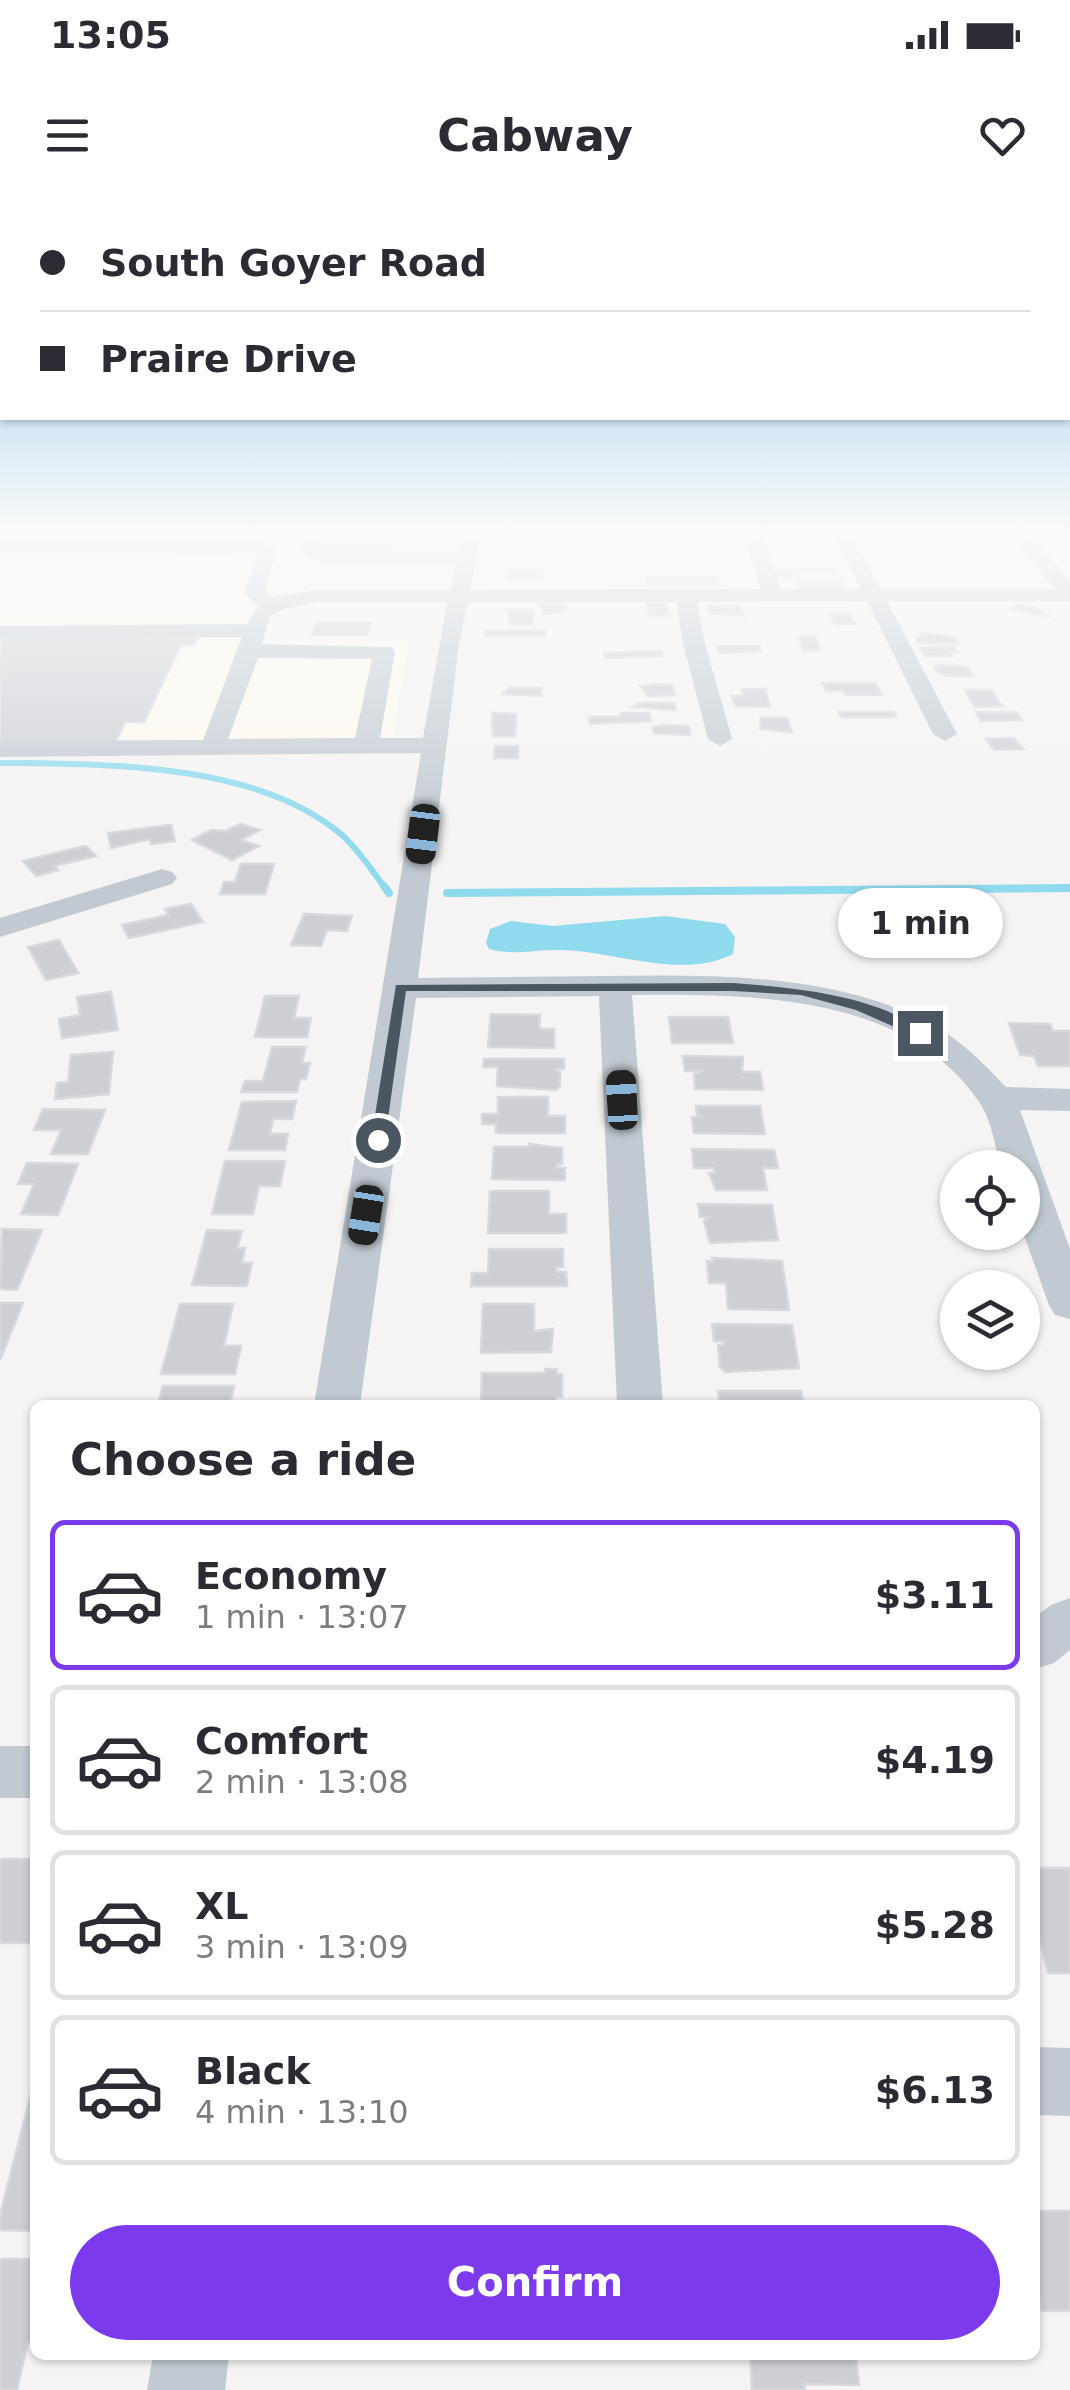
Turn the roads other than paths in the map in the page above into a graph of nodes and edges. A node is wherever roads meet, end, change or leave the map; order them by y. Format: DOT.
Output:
graph roads {
  1 [pos="101,635"];
  2 [pos="254,635"];
  3 [pos="450,635"];
  4 [pos="692,635"];
  5 [pos="894,635"];
  6 [pos="252,640"];
  7 [pos="944,734"];
  8 [pos="720,739"];
  9 [pos="434,745"];
  10 [pos="366,746"];
  11 [pos="213,747"];
  12 [pos="0,748"];
  13 [pos="162,878"];
  14 [pos="0,928"];
  15 [pos="615,986"];
  16 [pos="400,988"];
  17 [pos="996,1098"];
  18 [pos="1070,1100"];
  19 [pos="1015,1150"];
  20 [pos="1040,1220"];
  21 [pos="1070,1304"];
  22 [pos="339,1400"];
  23 [pos="640,1400"];
  24 [pos="1070,1620"];
  25 [pos="1040,1643"];
  26 [pos="0,1772"];
  27 [pos="30,1772"];
  28 [pos="1040,2081"];
  29 [pos="1070,2082"];
  30 [pos="190,2360"];
  31 [pos="186,2390"];
  1 -- 6 [label="street"];
  2 -- 6 [label="street"];
  3 -- 9 [label="street"];
  4 -- 8 [label="street"];
  5 -- 7 [label="street"];
  6 -- 10 [label="street"];
  6 -- 11 [label="street"];
  9 -- 10 [label="street"];
  9 -- 16 [label="street"];
  10 -- 11 [label="street"];
  11 -- 12 [label="street"];
  13 -- 14 [label="street"];
  15 -- 16 [label="street"];
  15 -- 17 [label="street"];
  15 -- 23 [label="street"];
  16 -- 22 [label="street"];
  17 -- 18 [label="street"];
  17 -- 19 [label="street"];
  20 -- 21 [label="street"];
  24 -- 25 [label="street"];
  26 -- 27 [label="street"];
  28 -- 29 [label="street"];
  30 -- 31 [label="street"];
}
